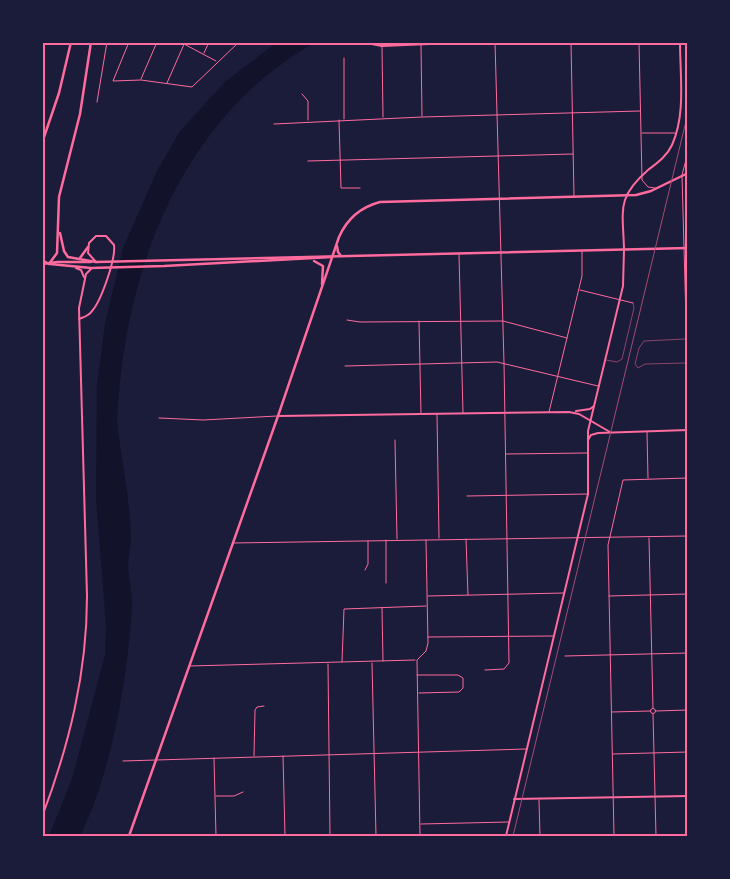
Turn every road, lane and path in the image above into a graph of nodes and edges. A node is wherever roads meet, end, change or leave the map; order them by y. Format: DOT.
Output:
graph roads {
  1 [pos="72,42"];
  2 [pos="91,42"];
  3 [pos="107,42"];
  4 [pos="128,42"];
  5 [pos="157,42"];
  6 [pos="209,42"];
  7 [pos="233,42"];
  8 [pos="239,42"];
  9 [pos="361,42"];
  10 [pos="495,42"];
  11 [pos="572,42"];
  12 [pos="638,42"];
  13 [pos="680,42"];
  14 [pos="184,43"];
  15 [pos="476,43"];
  16 [pos="421,44"];
  17 [pos="236,45"];
  18 [pos="382,46"];
  19 [pos="204,53"];
  20 [pos="344,58"];
  21 [pos="216,62"];
  22 [pos="141,80"];
  23 [pos="167,83"];
  24 [pos="302,94"];
  25 [pos="97,102"];
  26 [pos="640,111"];
  27 [pos="573,112"];
  28 [pos="497,114"];
  29 [pos="422,116"];
  30 [pos="383,118"];
  31 [pos="344,119"];
  32 [pos="339,120"];
  33 [pos="308,121"];
  34 [pos="274,124"];
  35 [pos="641,133"];
  36 [pos="676,133"];
  37 [pos="42,143"];
  38 [pos="688,152"];
  39 [pos="573,154"];
  40 [pos="498,156"];
  41 [pos="308,161"];
  42 [pos="340,161"];
  43 [pos="688,173"];
  44 [pos="682,175"];
  45 [pos="642,176"];
  46 [pos="360,188"];
  47 [pos="656,188"];
  48 [pos="625,195"];
  49 [pos="574,196"];
  50 [pos="500,198"];
  51 [pos="687,206"];
  52 [pos="683,207"];
  53 [pos="58,222"];
  54 [pos="338,239"];
  55 [pos="88,247"];
  56 [pos="686,248"];
  57 [pos="624,249"];
  58 [pos="582,250"];
  59 [pos="501,252"];
  60 [pos="460,253"];
  61 [pos="333,256"];
  62 [pos="348,256"];
  63 [pos="78,259"];
  64 [pos="42,260"];
  65 [pos="305,260"];
  66 [pos="97,262"];
  67 [pos="42,264"];
  68 [pos="49,264"];
  69 [pos="75,267"];
  70 [pos="97,268"];
  71 [pos="84,282"];
  72 [pos="579,290"];
  73 [pos="321,291"];
  74 [pos="686,295"];
  75 [pos="620,300"];
  76 [pos="632,303"];
  77 [pos="79,319"];
  78 [pos="347,320"];
  79 [pos="461,320"];
  80 [pos="419,321"];
  81 [pos="503,321"];
  82 [pos="567,338"];
  83 [pos="687,339"];
  84 [pos="605,359"];
  85 [pos="462,363"];
  86 [pos="504,363"];
  87 [pos="687,363"];
  88 [pos="420,364"];
  89 [pos="345,366"];
  90 [pos="557,376"];
  91 [pos="687,381"];
  92 [pos="599,386"];
  93 [pos="688,392"];
  94 [pos="594,406"];
  95 [pos="549,412"];
  96 [pos="569,412"];
  97 [pos="463,413"];
  98 [pos="504,413"];
  99 [pos="421,414"];
  100 [pos="437,414"];
  101 [pos="278,416"];
  102 [pos="160,418"];
  103 [pos="591,421"];
  104 [pos="688,430"];
  105 [pos="647,431"];
  106 [pos="610,432"];
  107 [pos="396,440"];
  108 [pos="588,440"];
  109 [pos="588,453"];
  110 [pos="505,454"];
  111 [pos="688,478"];
  112 [pos="648,479"];
  113 [pos="588,494"];
  114 [pos="506,495"];
  115 [pos="466,496"];
  116 [pos="688,536"];
  117 [pos="578,537"];
  118 [pos="649,537"];
  119 [pos="466,538"];
  120 [pos="507,538"];
  121 [pos="609,538"];
  122 [pos="426,539"];
  123 [pos="439,539"];
  124 [pos="368,540"];
  125 [pos="386,540"];
  126 [pos="397,540"];
  127 [pos="233,543"];
  128 [pos="365,570"];
  129 [pos="386,583"];
  130 [pos="564,593"];
  131 [pos="508,594"];
  132 [pos="688,594"];
  133 [pos="468,595"];
  134 [pos="650,595"];
  135 [pos="427,596"];
  136 [pos="609,596"];
  137 [pos="427,606"];
  138 [pos="382,607"];
  139 [pos="508,636"];
  140 [pos="554,636"];
  141 [pos="428,637"];
  142 [pos="688,653"];
  143 [pos="651,654"];
  144 [pos="610,655"];
  145 [pos="566,656"];
  146 [pos="417,660"];
  147 [pos="372,662"];
  148 [pos="383,662"];
  149 [pos="328,663"];
  150 [pos="342,663"];
  151 [pos="189,666"];
  152 [pos="485,670"];
  153 [pos="418,675"];
  154 [pos="418,692"];
  155 [pos="264,706"];
  156 [pos="653,708"];
  157 [pos="688,710"];
  158 [pos="650,711"];
  159 [pos="656,711"];
  160 [pos="612,712"];
  161 [pos="653,714"];
  162 [pos="527,748"];
  163 [pos="418,752"];
  164 [pos="688,752"];
  165 [pos="375,753"];
  166 [pos="654,753"];
  167 [pos="330,754"];
  168 [pos="612,754"];
  169 [pos="254,756"];
  170 [pos="283,756"];
  171 [pos="214,758"];
  172 [pos="123,760"];
  173 [pos="156,760"];
  174 [pos="243,792"];
  175 [pos="215,796"];
  176 [pos="688,796"];
  177 [pos="655,797"];
  178 [pos="613,798"];
  179 [pos="514,799"];
  180 [pos="539,799"];
  181 [pos="42,817"];
  182 [pos="510,822"];
  183 [pos="420,824"];
  184 [pos="129,836"];
  185 [pos="216,836"];
  186 [pos="285,836"];
  187 [pos="330,836"];
  188 [pos="376,836"];
  189 [pos="420,836"];
  190 [pos="506,836"];
  191 [pos="540,836"];
  192 [pos="614,836"];
  193 [pos="656,836"];
  1 -- 37 [label="main road"];
  2 -- 53 [label="main road"];
  3 -- 25 [label="street"];
  4 -- 22 [label="street"];
  5 -- 22 [label="street"];
  6 -- 19 [label="street"];
  7 -- 17 [label="street"];
  8 -- 17 [label="street"];
  9 -- 18 [label="street"];
  10 -- 28 [label="street"];
  11 -- 27 [label="street"];
  12 -- 26 [label="street"];
  13 -- 36 [label="street"];
  14 -- 19 [label="street"];
  14 -- 23 [label="street"];
  15 -- 16 [label="street"];
  16 -- 18 [label="street"];
  16 -- 29 [label="street"];
  17 -- 21 [label="street"];
  18 -- 30 [label="street"];
  19 -- 21 [label="street"];
  20 -- 31 [label="street"];
  21 -- 23 [label="street"];
  22 -- 23 [label="street"];
  24 -- 33 [label="street"];
  26 -- 27 [label="street"];
  26 -- 35 [label="street"];
  27 -- 28 [label="street"];
  27 -- 39 [label="street"];
  28 -- 29 [label="street"];
  28 -- 40 [label="street"];
  29 -- 30 [label="street"];
  30 -- 31 [label="street"];
  31 -- 32 [label="street"];
  32 -- 33 [label="street"];
  32 -- 42 [label="street"];
  33 -- 34 [label="street"];
  35 -- 36 [label="street"];
  35 -- 45 [label="street"];
  36 -- 45 [label="street"];
  38 -- 44 [label="street"];
  39 -- 40 [label="street"];
  39 -- 49 [label="street"];
  40 -- 42 [label="street"];
  40 -- 50 [label="street"];
  41 -- 42 [label="street"];
  42 -- 46 [label="street"];
  43 -- 44 [label="main road"];
  44 -- 47 [label="main road"];
  44 -- 52 [label="street"];
  45 -- 47 [label="street"];
  45 -- 48 [label="street"];
  47 -- 48 [label="main road"];
  48 -- 49 [label="main road"];
  48 -- 57 [label="street"];
  49 -- 50 [label="main road"];
  50 -- 54 [label="main road"];
  50 -- 59 [label="street"];
  51 -- 52 [label="street"];
  52 -- 56 [label="street"];
  53 -- 63 [label="main road"];
  53 -- 68 [label="main road"];
  54 -- 61 [label="main road"];
  54 -- 62 [label="main road"];
  55 -- 63 [label="main road"];
  55 -- 66 [label="street"];
  55 -- 77 [label="street"];
  56 -- 57 [label="main road"];
  56 -- 74 [label="street"];
  57 -- 58 [label="main road"];
  57 -- 75 [label="street"];
  58 -- 59 [label="main road"];
  58 -- 72 [label="street"];
  59 -- 60 [label="main road"];
  59 -- 81 [label="street"];
  60 -- 62 [label="main road"];
  60 -- 79 [label="street"];
  61 -- 62 [label="main road"];
  61 -- 65 [label="main road"];
  61 -- 66 [label="main road"];
  61 -- 73 [label="main road"];
  63 -- 66 [label="main road"];
  64 -- 68 [label="main road"];
  65 -- 70 [label="main road"];
  65 -- 73 [label="main road"];
  66 -- 68 [label="main road"];
  67 -- 68 [label="main road"];
  68 -- 69 [label="main road"];
  69 -- 70 [label="main road"];
  69 -- 71 [label="street"];
  70 -- 71 [label="street"];
  71 -- 77 [label="street"];
  72 -- 75 [label="street"];
  72 -- 82 [label="street"];
  73 -- 101 [label="main road"];
  74 -- 83 [label="street"];
  75 -- 76 [label="street"];
  75 -- 84 [label="street"];
  76 -- 84 [label="lane"];
  77 -- 181 [label="street"];
  78 -- 80 [label="street"];
  79 -- 80 [label="street"];
  79 -- 81 [label="street"];
  79 -- 85 [label="street"];
  80 -- 88 [label="street"];
  81 -- 82 [label="street"];
  81 -- 86 [label="street"];
  82 -- 90 [label="street"];
  83 -- 87 [label="street"];
  83 -- 87 [label="lane"];
  84 -- 92 [label="street"];
  85 -- 86 [label="street"];
  85 -- 88 [label="street"];
  85 -- 97 [label="street"];
  86 -- 90 [label="street"];
  86 -- 98 [label="street"];
  87 -- 91 [label="street"];
  88 -- 89 [label="street"];
  88 -- 99 [label="street"];
  90 -- 92 [label="street"];
  90 -- 95 [label="street"];
  91 -- 93 [label="street"];
  92 -- 94 [label="street"];
  94 -- 96 [label="street"];
  94 -- 103 [label="street"];
  95 -- 96 [label="street"];
  95 -- 98 [label="street"];
  96 -- 103 [label="street"];
  97 -- 98 [label="street"];
  97 -- 100 [label="street"];
  98 -- 110 [label="street"];
  99 -- 100 [label="street"];
  99 -- 101 [label="street"];
  100 -- 123 [label="street"];
  101 -- 102 [label="street"];
  101 -- 127 [label="main road"];
  103 -- 106 [label="street"];
  103 -- 108 [label="street"];
  104 -- 105 [label="street"];
  105 -- 106 [label="street"];
  105 -- 112 [label="street"];
  106 -- 108 [label="street"];
  107 -- 126 [label="street"];
  108 -- 109 [label="street"];
  109 -- 110 [label="street"];
  109 -- 113 [label="street"];
  110 -- 114 [label="street"];
  111 -- 112 [label="street"];
  112 -- 121 [label="street"];
  113 -- 114 [label="street"];
  113 -- 117 [label="street"];
  114 -- 115 [label="street"];
  114 -- 120 [label="street"];
  116 -- 118 [label="street"];
  117 -- 120 [label="street"];
  117 -- 121 [label="street"];
  117 -- 130 [label="street"];
  118 -- 121 [label="street"];
  118 -- 134 [label="street"];
  119 -- 120 [label="street"];
  119 -- 123 [label="street"];
  119 -- 133 [label="street"];
  120 -- 131 [label="street"];
  121 -- 136 [label="street"];
  122 -- 123 [label="street"];
  122 -- 126 [label="street"];
  122 -- 135 [label="street"];
  124 -- 125 [label="street"];
  124 -- 127 [label="street"];
  124 -- 128 [label="street"];
  125 -- 126 [label="street"];
  125 -- 129 [label="street"];
  127 -- 151 [label="main road"];
  130 -- 131 [label="street"];
  130 -- 140 [label="street"];
  131 -- 133 [label="street"];
  131 -- 139 [label="street"];
  132 -- 134 [label="street"];
  133 -- 135 [label="street"];
  134 -- 136 [label="street"];
  134 -- 143 [label="street"];
  135 -- 137 [label="street"];
  136 -- 144 [label="street"];
  137 -- 138 [label="street"];
  137 -- 141 [label="street"];
  138 -- 148 [label="street"];
  138 -- 150 [label="street"];
  139 -- 140 [label="street"];
  139 -- 141 [label="street"];
  139 -- 152 [label="street"];
  140 -- 162 [label="street"];
  141 -- 146 [label="street"];
  142 -- 143 [label="street"];
  143 -- 144 [label="street"];
  143 -- 156 [label="street"];
  144 -- 145 [label="street"];
  144 -- 160 [label="street"];
  146 -- 148 [label="street"];
  146 -- 153 [label="street"];
  147 -- 148 [label="street"];
  147 -- 150 [label="street"];
  147 -- 165 [label="street"];
  149 -- 150 [label="street"];
  149 -- 151 [label="street"];
  149 -- 167 [label="street"];
  151 -- 173 [label="main road"];
  153 -- 154 [label="street"];
  153 -- 154 [label="street"];
  154 -- 163 [label="street"];
  155 -- 169 [label="street"];
  156 -- 158 [label="street"];
  156 -- 159 [label="street"];
  157 -- 159 [label="street"];
  158 -- 160 [label="street"];
  158 -- 161 [label="street"];
  159 -- 161 [label="street"];
  160 -- 168 [label="street"];
  161 -- 166 [label="street"];
  162 -- 163 [label="street"];
  162 -- 179 [label="street"];
  163 -- 165 [label="street"];
  163 -- 183 [label="street"];
  164 -- 166 [label="street"];
  165 -- 167 [label="street"];
  165 -- 188 [label="street"];
  166 -- 168 [label="street"];
  166 -- 177 [label="street"];
  167 -- 170 [label="street"];
  167 -- 187 [label="street"];
  168 -- 178 [label="street"];
  169 -- 170 [label="street"];
  169 -- 171 [label="street"];
  170 -- 186 [label="street"];
  171 -- 173 [label="street"];
  171 -- 175 [label="street"];
  172 -- 173 [label="street"];
  173 -- 184 [label="main road"];
  174 -- 175 [label="street"];
  175 -- 185 [label="street"];
  176 -- 177 [label="street"];
  177 -- 178 [label="street"];
  177 -- 193 [label="street"];
  178 -- 180 [label="street"];
  178 -- 192 [label="street"];
  179 -- 180 [label="street"];
  179 -- 182 [label="street"];
  180 -- 191 [label="street"];
  182 -- 183 [label="street"];
  182 -- 190 [label="street"];
  183 -- 189 [label="street"];
}
